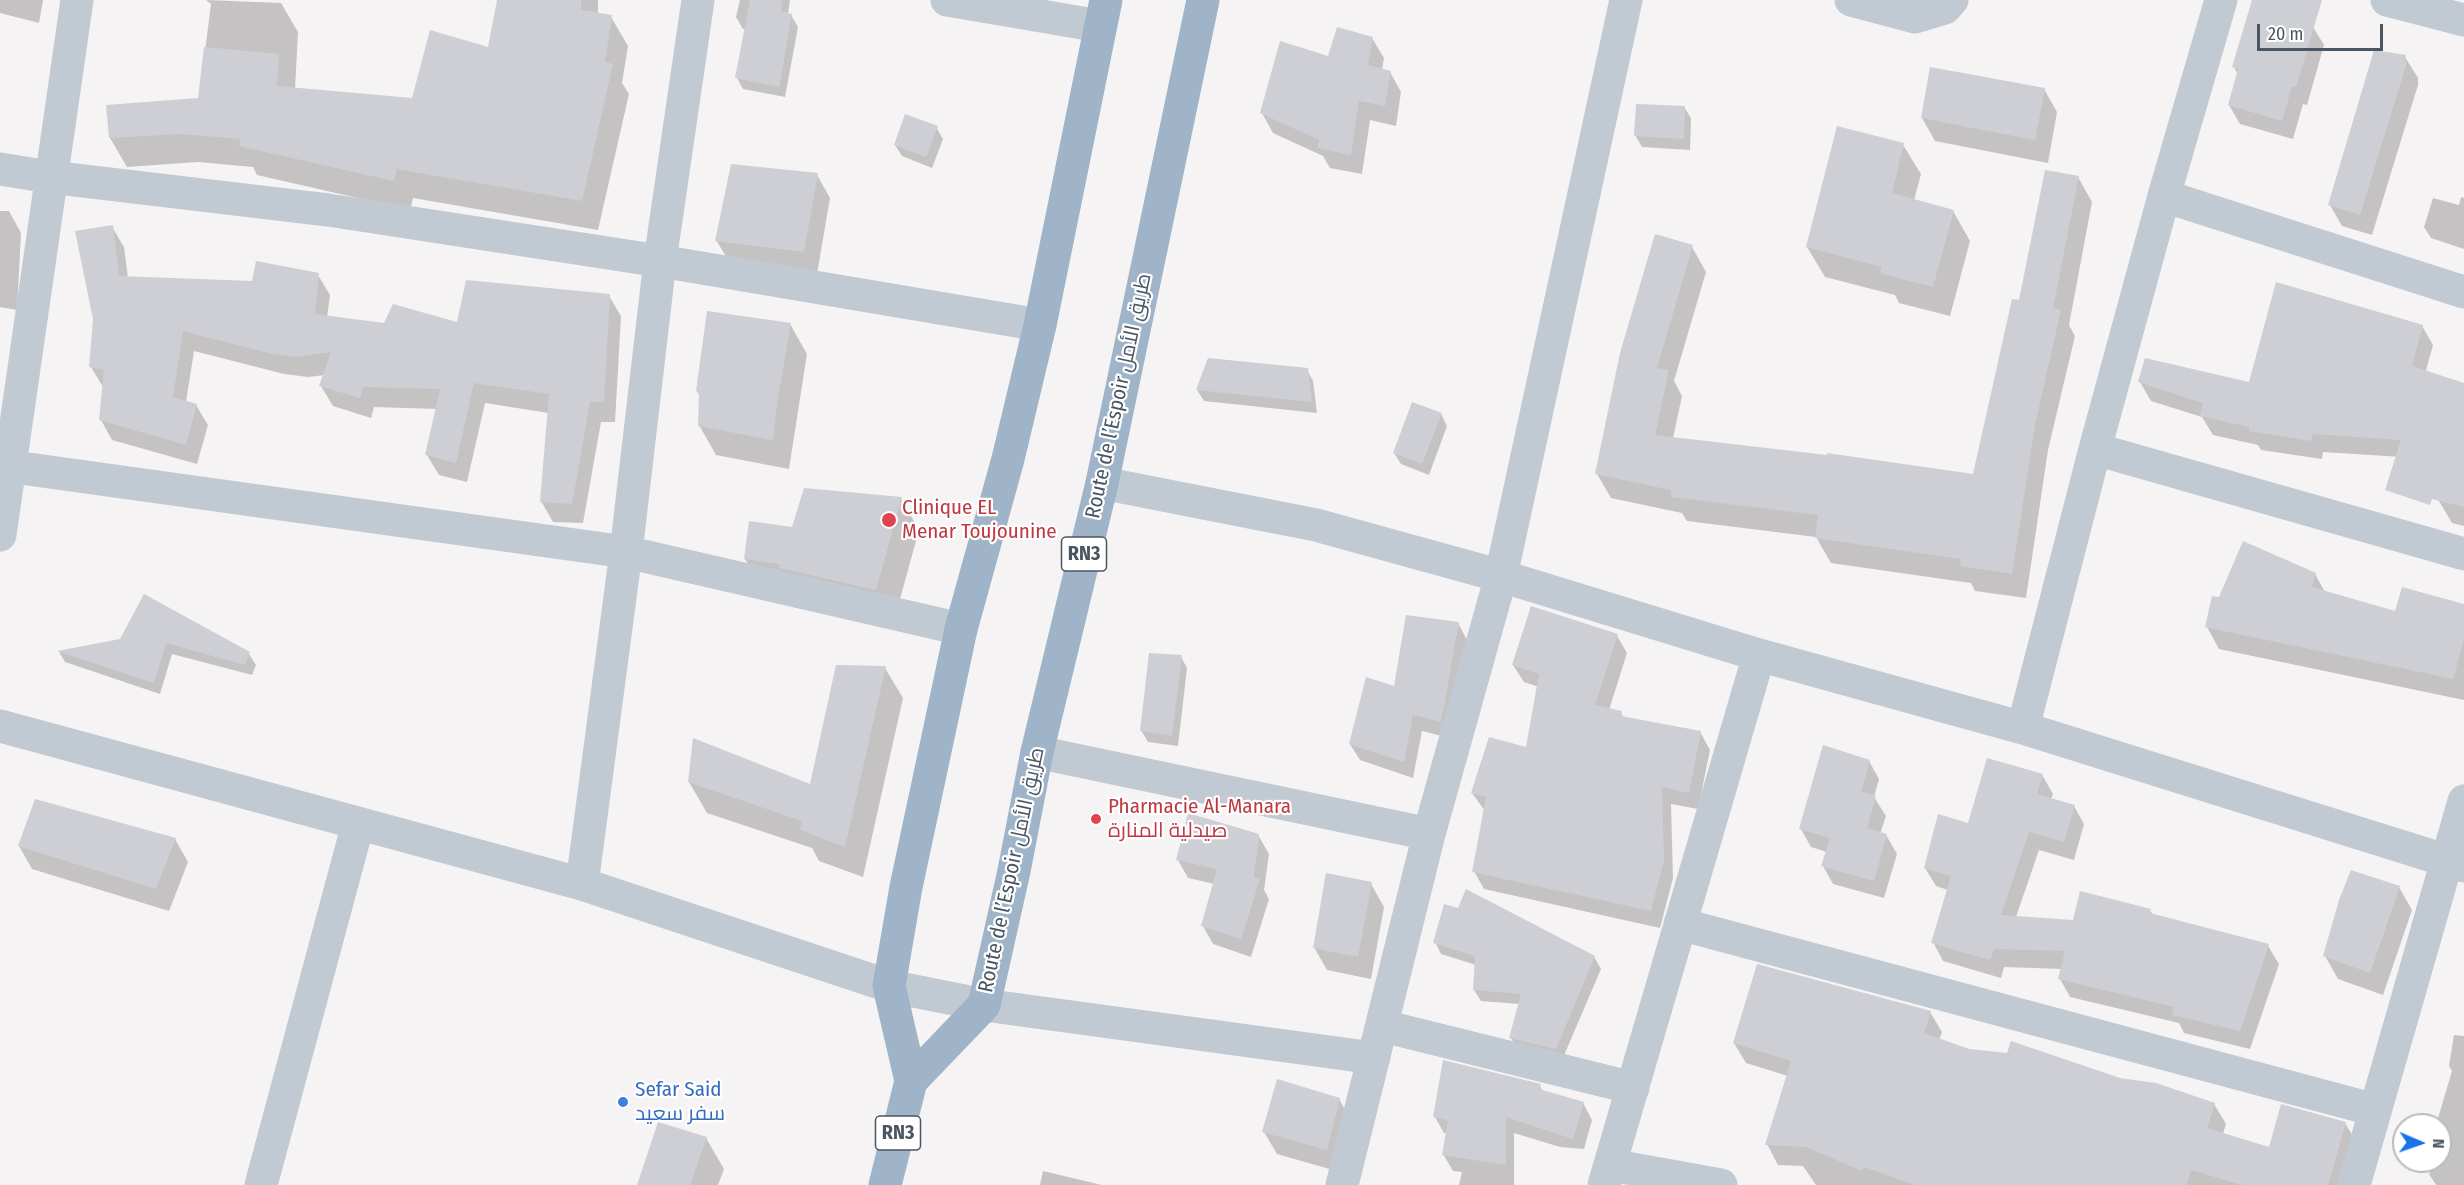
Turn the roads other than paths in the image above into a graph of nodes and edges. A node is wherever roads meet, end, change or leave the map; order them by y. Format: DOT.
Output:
graph roads {
  1 [pos="77,0"];
  2 [pos="698,0"];
  3 [pos="947,0"];
  4 [pos="1203,0"];
  5 [pos="1626,0"];
  6 [pos="1851,0"];
  7 [pos="1952,0"];
  8 [pos="2221,0"];
  9 [pos="2387,0"];
  10 [pos="1103,13"];
  11 [pos="2464,20"];
  12 [pos="0,169"];
  13 [pos="50,177"];
  14 [pos="2164,196"];
  15 [pos="660,261"];
  16 [pos="2464,292"];
  17 [pos="1040,325"];
  18 [pos="2095,448"];
  19 [pos="5,466"];
  20 [pos="1102,483"];
  21 [pos="0,535"];
  22 [pos="626,552"];
  23 [pos="2464,554"];
  24 [pos="1501,576"];
  25 [pos="961,629"];
  26 [pos="1759,655"];
  27 [pos="0,726"];
  28 [pos="2023,728"];
  29 [pos="1036,752"];
  30 [pos="2464,801"];
  31 [pos="358,824"];
  32 [pos="1429,834"];
  33 [pos="2455,864"];
  34 [pos="582,884"];
  35 [pos="1680,924"];
  36 [pos="889,986"];
  37 [pos="984,1005"];
  38 [pos="1383,1026"];
  39 [pos="1374,1058"];
  40 [pos="911,1081"];
  41 [pos="1633,1088"];
  42 [pos="2375,1110"];
  43 [pos="1607,1175"];
  44 [pos="261,1185"];
  45 [pos="885,1185"];
  46 [pos="1342,1185"];
  47 [pos="1721,1185"];
  48 [pos="2354,1185"];
  1 -- 13 [label="street"];
  2 -- 15 [label="street"];
  3 -- 10 [label="street"];
  4 -- 20 [label="highway, Route de l’Espoir طريق الأمل / RN3"];
  5 -- 24 [label="street"];
  6 -- 7 [label="street"];
  8 -- 14 [label="street"];
  9 -- 11 [label="street"];
  10 -- 17 [label="highway, Route de l’Espoir طريق الأمل / RN3"];
  12 -- 13 [label="street"];
  13 -- 15 [label="street"];
  13 -- 19 [label="street"];
  14 -- 16 [label="street"];
  14 -- 18 [label="street"];
  15 -- 17 [label="street"];
  15 -- 22 [label="street"];
  17 -- 25 [label="highway, Route de l’Espoir طريق الأمل / RN3"];
  18 -- 23 [label="street"];
  18 -- 28 [label="street"];
  19 -- 21 [label="street"];
  19 -- 22 [label="street"];
  20 -- 24 [label="street"];
  20 -- 29 [label="highway, Route de l’Espoir طريق الأمل / RN3"];
  22 -- 25 [label="street"];
  22 -- 34 [label="street"];
  24 -- 26 [label="street"];
  24 -- 32 [label="street"];
  25 -- 36 [label="highway, Route de l’Espoir طريق الأمل / RN3"];
  26 -- 28 [label="street"];
  26 -- 35 [label="street"];
  27 -- 31 [label="street"];
  28 -- 33 [label="street"];
  29 -- 32 [label="street"];
  29 -- 37 [label="highway, Route de l’Espoir طريق الأمل / RN3"];
  30 -- 33 [label="street"];
  31 -- 34 [label="street"];
  31 -- 44 [label="street"];
  32 -- 38 [label="street"];
  33 -- 42 [label="street"];
  34 -- 36 [label="street"];
  35 -- 41 [label="street"];
  35 -- 42 [label="street"];
  36 -- 37 [label="street"];
  36 -- 40 [label="highway, Route de l’Espoir طريق الأمل / RN3"];
  37 -- 39 [label="street"];
  37 -- 40 [label="highway, Route de l’Espoir طريق الأمل / RN3"];
  38 -- 39 [label="street"];
  38 -- 41 [label="street"];
  39 -- 46 [label="street"];
  40 -- 45 [label="highway, Route de l’Espoir طريق الأمل / RN3"];
  41 -- 43 [label="street"];
  42 -- 48 [label="street"];
  43 -- 47 [label="street"];
}
